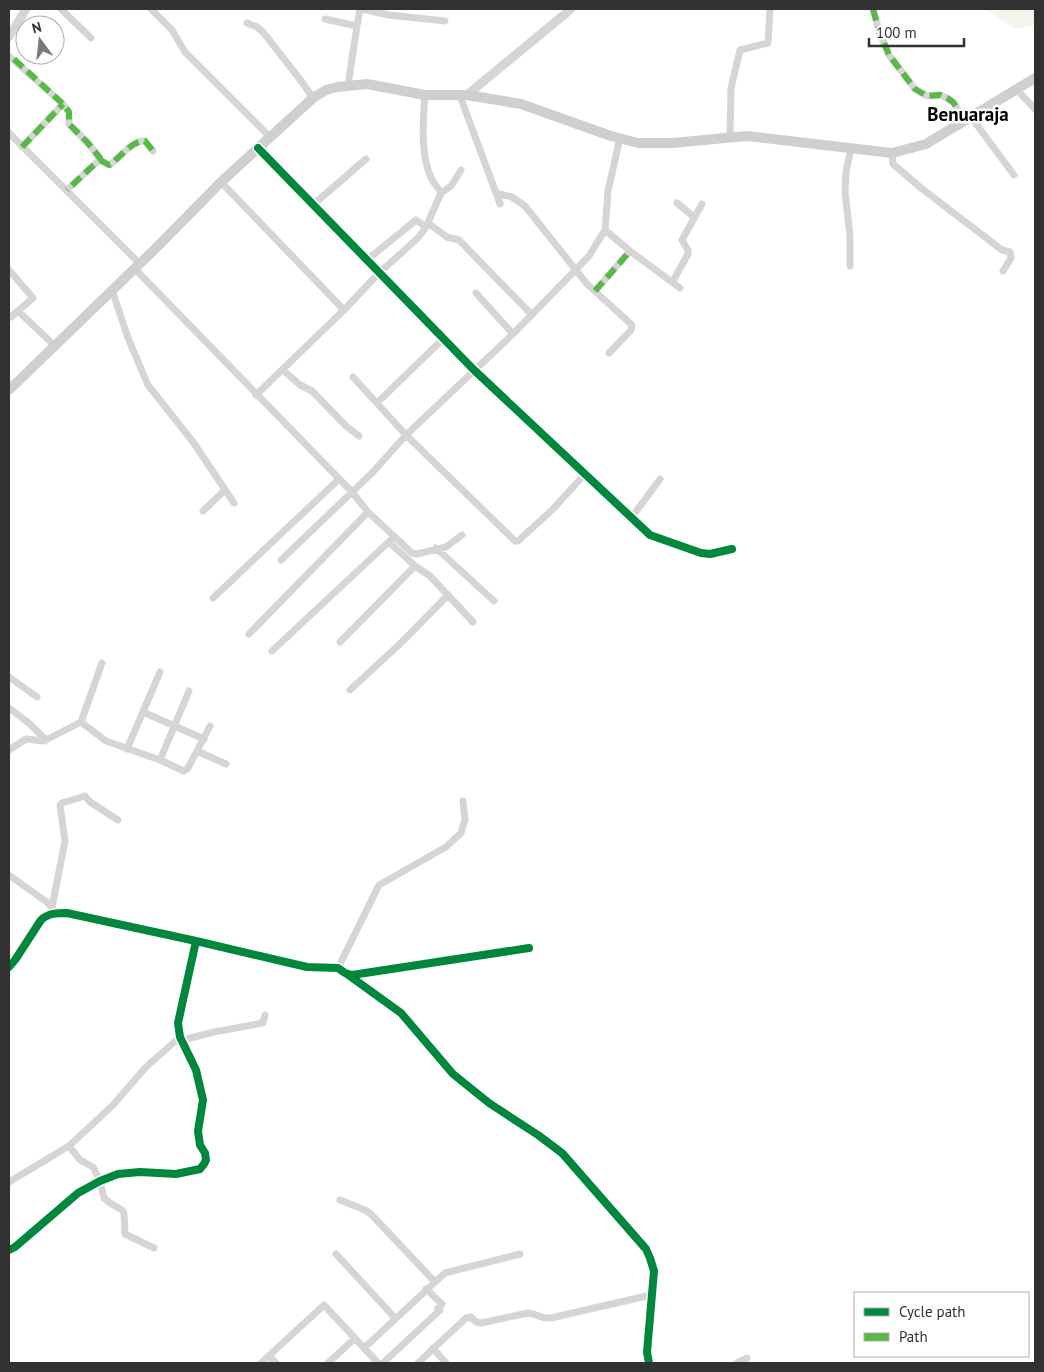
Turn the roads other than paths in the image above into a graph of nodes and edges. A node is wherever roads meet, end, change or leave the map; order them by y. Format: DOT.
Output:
graph roads {
  1 [pos="26,9"];
  2 [pos="61,9"];
  3 [pos="151,9"];
  4 [pos="361,9"];
  5 [pos="571,9"];
  6 [pos="770,9"];
  7 [pos="873,9"];
  8 [pos="325,19"];
  9 [pos="445,21"];
  10 [pos="247,23"];
  11 [pos="357,26"];
  12 [pos="10,32"];
  13 [pos="91,38"];
  14 [pos="12,58"];
  15 [pos="1035,78"];
  16 [pos="348,84"];
  17 [pos="1017,90"];
  18 [pos="425,95"];
  19 [pos="464,95"];
  20 [pos="313,98"];
  21 [pos="63,104"];
  22 [pos="1035,109"];
  23 [pos="968,119"];
  24 [pos="9,133"];
  25 [pos="730,136"];
  26 [pos="270,137"];
  27 [pos="620,138"];
  28 [pos="22,147"];
  29 [pos="258,148"];
  30 [pos="851,148"];
  31 [pos="153,151"];
  32 [pos="892,153"];
  33 [pos="366,159"];
  34 [pos="100,160"];
  35 [pos="461,170"];
  36 [pos="1014,175"];
  37 [pos="221,182"];
  38 [pos="67,190"];
  39 [pos="441,193"];
  40 [pos="496,193"];
  41 [pos="677,203"];
  42 [pos="314,204"];
  43 [pos="500,204"];
  44 [pos="702,204"];
  45 [pos="694,217"];
  46 [pos="427,225"];
  47 [pos="605,230"];
  48 [pos="630,251"];
  49 [pos="366,260"];
  50 [pos="137,266"];
  51 [pos="850,266"];
  52 [pos="9,270"];
  53 [pos="575,271"];
  54 [pos="1003,271"];
  55 [pos="379,274"];
  56 [pos="673,282"];
  57 [pos="680,288"];
  58 [pos="112,290"];
  59 [pos="595,291"];
  60 [pos="476,293"];
  61 [pos="344,310"];
  62 [pos="18,311"];
  63 [pos="532,315"];
  64 [pos="9,318"];
  65 [pos="513,334"];
  66 [pos="441,340"];
  67 [pos="55,346"];
  68 [pos="609,353"];
  69 [pos="283,370"];
  70 [pos="474,370"];
  71 [pos="353,378"];
  72 [pos="10,388"];
  73 [pos="256,395"];
  74 [pos="377,403"];
  75 [pos="406,434"];
  76 [pos="359,436"];
  77 [pos="584,475"];
  78 [pos="660,479"];
  79 [pos="338,480"];
  80 [pos="225,490"];
  81 [pos="352,492"];
  82 [pos="234,503"];
  83 [pos="203,511"];
  84 [pos="368,512"];
  85 [pos="632,517"];
  86 [pos="462,535"];
  87 [pos="392,539"];
  88 [pos="436,548"];
  89 [pos="732,549"];
  90 [pos="281,560"];
  91 [pos="415,566"];
  92 [pos="448,595"];
  93 [pos="214,598"];
  94 [pos="494,601"];
  95 [pos="473,622"];
  96 [pos="249,634"];
  97 [pos="340,642"];
  98 [pos="272,651"];
  99 [pos="102,663"];
  100 [pos="160,672"];
  101 [pos="9,677"];
  102 [pos="350,690"];
  103 [pos="189,691"];
  104 [pos="37,697"];
  105 [pos="9,708"];
  106 [pos="143,712"];
  107 [pos="81,722"];
  108 [pos="174,726"];
  109 [pos="210,726"];
  110 [pos="204,739"];
  111 [pos="46,740"];
  112 [pos="127,749"];
  113 [pos="9,750"];
  114 [pos="197,751"];
  115 [pos="160,760"];
  116 [pos="226,764"];
  117 [pos="462,801"];
  118 [pos="118,820"];
  119 [pos="9,875"];
  120 [pos="51,911"];
  121 [pos="196,941"];
  122 [pos="529,948"];
  123 [pos="9,967"];
  124 [pos="338,968"];
  125 [pos="345,973"];
  126 [pos="265,1015"];
  127 [pos="182,1039"];
  128 [pos="69,1146"];
  129 [pos="100,1181"];
  130 [pos="9,1182"];
  131 [pos="340,1200"];
  132 [pos="154,1248"];
  133 [pos="9,1250"];
  134 [pos="336,1254"];
  135 [pos="520,1254"];
  136 [pos="434,1281"];
  137 [pos="426,1288"];
  138 [pos="651,1295"];
  139 [pos="395,1318"];
  140 [pos="355,1338"];
  141 [pos="364,1348"];
  142 [pos="433,1348"];
  143 [pos="269,1356"];
  144 [pos="747,1358"];
  145 [pos="332,1362"];
  146 [pos="261,1363"];
  147 [pos="276,1363"];
  148 [pos="378,1363"];
  149 [pos="384,1363"];
  150 [pos="418,1363"];
  151 [pos="446,1363"];
  152 [pos="649,1363"];
  153 [pos="737,1363"];
  1 -- 12 [label="street"];
  2 -- 13 [label="street"];
  3 -- 26 [label="street"];
  4 -- 9 [label="street"];
  4 -- 11 [label="street"];
  5 -- 19 [label="street"];
  6 -- 25 [label="street"];
  7 -- 23 [label="street"];
  8 -- 11 [label="street"];
  10 -- 20 [label="street"];
  11 -- 16 [label="street"];
  14 -- 21 [label="street"];
  15 -- 17 [label="main road"];
  16 -- 18 [label="main road"];
  16 -- 20 [label="main road"];
  17 -- 22 [label="street"];
  17 -- 23 [label="main road"];
  18 -- 19 [label="main road"];
  18 -- 39 [label="street"];
  19 -- 27 [label="main road"];
  19 -- 40 [label="street"];
  20 -- 26 [label="main road"];
  21 -- 28 [label="street"];
  21 -- 34 [label="street"];
  23 -- 32 [label="main road"];
  23 -- 36 [label="street"];
  24 -- 28 [label="street"];
  25 -- 27 [label="main road"];
  25 -- 30 [label="main road"];
  26 -- 29 [label="main road"];
  27 -- 47 [label="street"];
  28 -- 38 [label="street"];
  29 -- 37 [label="main road"];
  29 -- 42 [label="street"];
  30 -- 32 [label="main road"];
  30 -- 51 [label="street"];
  31 -- 34 [label="street"];
  32 -- 54 [label="street"];
  33 -- 42 [label="street"];
  34 -- 38 [label="street"];
  35 -- 39 [label="street"];
  37 -- 50 [label="main road"];
  37 -- 61 [label="street"];
  38 -- 50 [label="street"];
  39 -- 46 [label="street"];
  40 -- 43 [label="street"];
  40 -- 53 [label="street"];
  41 -- 45 [label="street"];
  42 -- 49 [label="street"];
  44 -- 45 [label="street"];
  45 -- 56 [label="street"];
  46 -- 49 [label="street"];
  46 -- 55 [label="street"];
  46 -- 63 [label="street"];
  47 -- 48 [label="street"];
  47 -- 53 [label="street"];
  48 -- 56 [label="street"];
  48 -- 59 [label="street"];
  49 -- 55 [label="street"];
  50 -- 58 [label="main road"];
  50 -- 73 [label="street"];
  52 -- 62 [label="street"];
  53 -- 59 [label="street"];
  53 -- 63 [label="street"];
  55 -- 61 [label="street"];
  55 -- 66 [label="street"];
  56 -- 57 [label="street"];
  58 -- 67 [label="main road"];
  58 -- 80 [label="street"];
  59 -- 68 [label="street"];
  60 -- 65 [label="street"];
  61 -- 69 [label="street"];
  62 -- 64 [label="street"];
  62 -- 67 [label="street"];
  63 -- 65 [label="street"];
  65 -- 70 [label="street"];
  66 -- 70 [label="street"];
  66 -- 74 [label="street"];
  67 -- 72 [label="main road"];
  69 -- 73 [label="street"];
  69 -- 76 [label="street"];
  70 -- 75 [label="street"];
  70 -- 77 [label="street"];
  71 -- 74 [label="street"];
  73 -- 79 [label="street"];
  74 -- 75 [label="street"];
  75 -- 77 [label="street"];
  75 -- 81 [label="street"];
  77 -- 85 [label="street"];
  78 -- 85 [label="street"];
  79 -- 81 [label="street"];
  79 -- 93 [label="street"];
  80 -- 82 [label="street"];
  80 -- 83 [label="street"];
  81 -- 84 [label="street"];
  81 -- 90 [label="street"];
  84 -- 87 [label="street"];
  84 -- 96 [label="street"];
  85 -- 89 [label="street"];
  86 -- 88 [label="street"];
  87 -- 88 [label="street"];
  87 -- 91 [label="street"];
  87 -- 98 [label="street"];
  88 -- 94 [label="street"];
  91 -- 92 [label="street"];
  91 -- 97 [label="street"];
  92 -- 95 [label="street"];
  92 -- 102 [label="street"];
  99 -- 107 [label="street"];
  100 -- 106 [label="street"];
  101 -- 104 [label="street"];
  103 -- 108 [label="street"];
  105 -- 111 [label="street"];
  106 -- 108 [label="street"];
  106 -- 112 [label="street"];
  107 -- 111 [label="street"];
  107 -- 112 [label="street"];
  108 -- 110 [label="street"];
  108 -- 115 [label="street"];
  109 -- 110 [label="street"];
  110 -- 114 [label="street"];
  111 -- 113 [label="street"];
  112 -- 115 [label="street"];
  114 -- 115 [label="street"];
  114 -- 116 [label="street"];
  117 -- 124 [label="street"];
  118 -- 120 [label="street"];
  119 -- 120 [label="street"];
  120 -- 121 [label="street"];
  120 -- 123 [label="street"];
  121 -- 124 [label="street"];
  121 -- 127 [label="street"];
  122 -- 125 [label="street"];
  124 -- 125 [label="street"];
  125 -- 138 [label="street"];
  126 -- 127 [label="street"];
  127 -- 128 [label="street"];
  127 -- 129 [label="street"];
  128 -- 129 [label="street"];
  128 -- 130 [label="street"];
  129 -- 132 [label="street"];
  129 -- 133 [label="street"];
  131 -- 136 [label="street"];
  134 -- 139 [label="street"];
  135 -- 136 [label="street"];
  136 -- 137 [label="street"];
  137 -- 139 [label="street"];
  137 -- 149 [label="street"];
  138 -- 142 [label="street"];
  138 -- 152 [label="street"];
  139 -- 141 [label="street"];
  140 -- 141 [label="street"];
  140 -- 143 [label="street"];
  140 -- 145 [label="street"];
  141 -- 148 [label="street"];
  142 -- 150 [label="street"];
  142 -- 151 [label="street"];
  143 -- 146 [label="street"];
  143 -- 147 [label="street"];
  144 -- 153 [label="street"];
}
